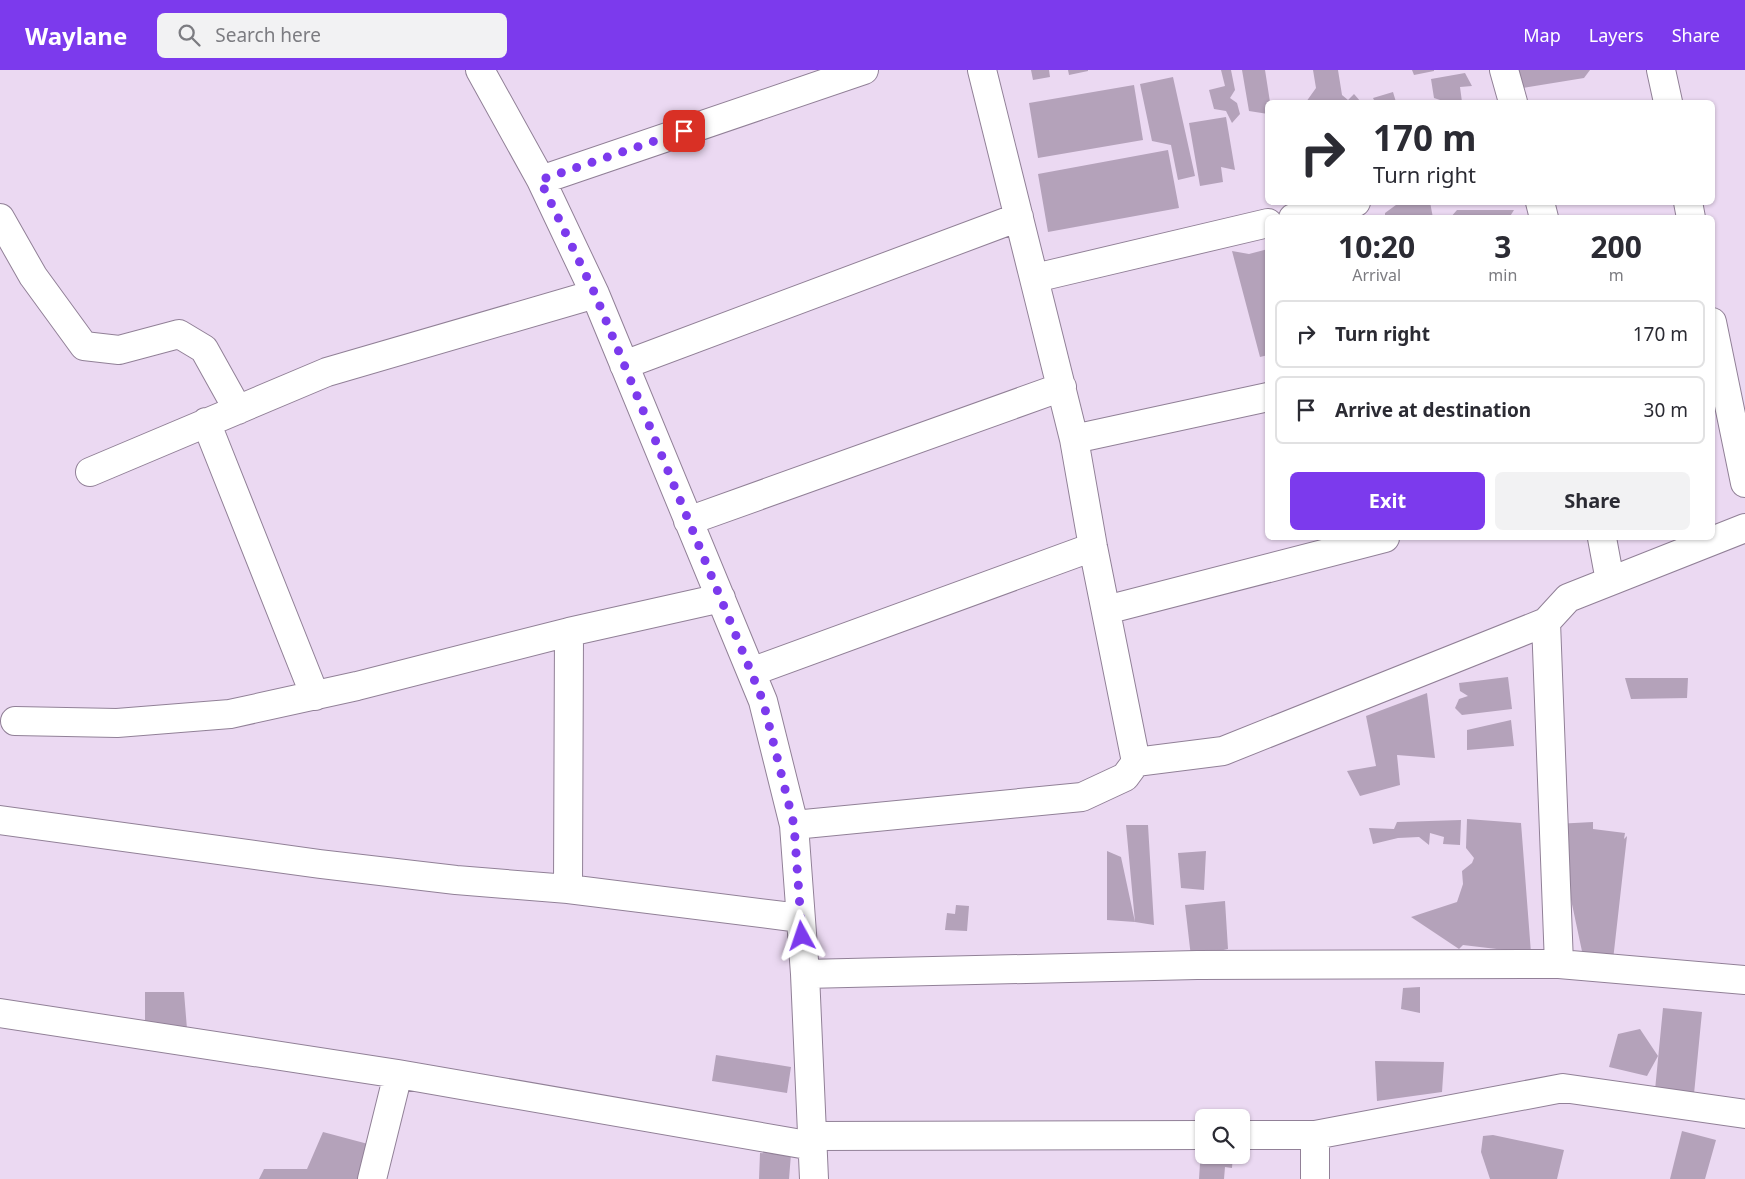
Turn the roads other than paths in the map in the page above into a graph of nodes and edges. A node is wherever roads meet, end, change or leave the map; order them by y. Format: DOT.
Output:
graph roads {
  1 [pos="480,70"];
  2 [pos="864,70"];
  3 [pos="982,70"];
  4 [pos="1504,70"];
  5 [pos="1661,70"];
  6 [pos="1512,100"];
  7 [pos="1668,100"];
  8 [pos="540,180"];
  9 [pos="1344,205"];
  10 [pos="1304,215"];
  11 [pos="1019,216"];
  12 [pos="0,218"];
  13 [pos="1265,224"];
  14 [pos="1035,278"];
  15 [pos="595,294"];
  16 [pos="1715,337"];
  17 [pos="624,366"];
  18 [pos="1062,387"];
  19 [pos="1265,398"];
  20 [pos="238,410"];
  21 [pos="206,422"];
  22 [pos="1074,439"];
  23 [pos="90,472"];
  24 [pos="1745,483"];
  25 [pos="688,520"];
  26 [pos="1745,528"];
  27 [pos="1377,540"];
  28 [pos="1602,540"];
  29 [pos="1714,540"];
  30 [pos="1715,540"];
  31 [pos="1093,547"];
  32 [pos="1610,581"];
  33 [pos="720,598"];
  34 [pos="1106,610"];
  35 [pos="1546,622"];
  36 [pos="569,632"];
  37 [pos="751,672"];
  38 [pos="315,696"];
  39 [pos="15,721"];
  40 [pos="1136,762"];
  41 [pos="0,820"];
  42 [pos="794,825"];
  43 [pos="568,889"];
  44 [pos="800,918"];
  45 [pos="1559,964"];
  46 [pos="805,974"];
  47 [pos="1745,980"];
  48 [pos="0,1013"];
  49 [pos="398,1074"];
  50 [pos="1745,1114"];
  51 [pos="1195,1135"];
  52 [pos="1250,1135"];
  53 [pos="1315,1135"];
  54 [pos="812,1141"];
  55 [pos="372,1179"];
  56 [pos="814,1179"];
  57 [pos="1315,1179"];
  1 -- 8 [label="street"];
  2 -- 8 [label="street"];
  3 -- 11 [label="street"];
  4 -- 6 [label="street"];
  5 -- 7 [label="street"];
  8 -- 15 [label="street"];
  9 -- 10 [label="street"];
  11 -- 14 [label="street"];
  11 -- 17 [label="street"];
  12 -- 20 [label="street"];
  13 -- 14 [label="street"];
  14 -- 18 [label="street"];
  15 -- 17 [label="street"];
  15 -- 20 [label="street"];
  16 -- 24 [label="street"];
  17 -- 25 [label="street"];
  18 -- 22 [label="street"];
  18 -- 25 [label="street"];
  19 -- 22 [label="street"];
  20 -- 21 [label="street"];
  21 -- 23 [label="street"];
  21 -- 38 [label="street"];
  22 -- 31 [label="street"];
  25 -- 33 [label="street"];
  26 -- 30 [label="street"];
  27 -- 34 [label="street"];
  28 -- 32 [label="street"];
  29 -- 32 [label="street"];
  31 -- 34 [label="street"];
  31 -- 37 [label="street"];
  32 -- 35 [label="street"];
  33 -- 36 [label="street"];
  33 -- 37 [label="street"];
  34 -- 40 [label="street"];
  35 -- 40 [label="street"];
  35 -- 45 [label="street"];
  36 -- 38 [label="street"];
  36 -- 43 [label="street"];
  37 -- 42 [label="street"];
  38 -- 39 [label="street"];
  40 -- 42 [label="street"];
  41 -- 43 [label="street"];
  42 -- 44 [label="street"];
  43 -- 44 [label="street"];
  44 -- 46 [label="street"];
  45 -- 46 [label="street"];
  45 -- 47 [label="street"];
  46 -- 54 [label="street"];
  48 -- 49 [label="street"];
  49 -- 54 [label="street"];
  49 -- 55 [label="street"];
  50 -- 53 [label="street"];
  51 -- 54 [label="street"];
  52 -- 53 [label="street"];
  53 -- 57 [label="street"];
  54 -- 56 [label="street"];
}
